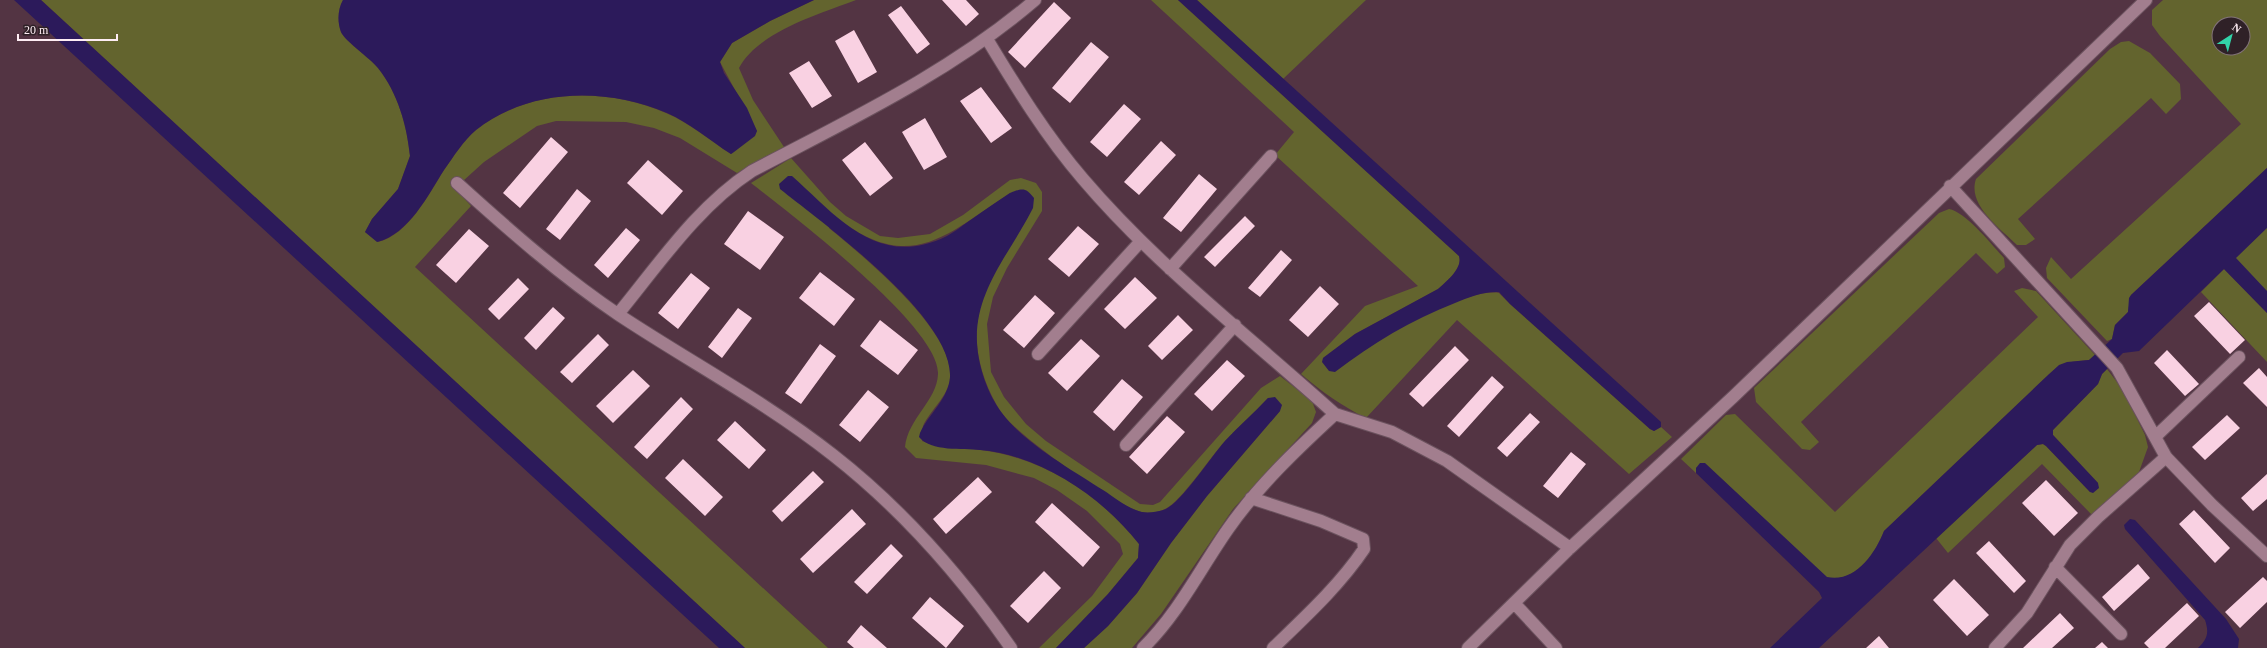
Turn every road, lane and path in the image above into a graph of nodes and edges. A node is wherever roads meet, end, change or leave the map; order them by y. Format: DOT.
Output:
graph roads {
  1 [pos="1034,0"];
  2 [pos="2146,0"];
  3 [pos="987,39"];
  4 [pos="1271,156"];
  5 [pos="458,183"];
  6 [pos="1950,186"];
  7 [pos="1140,241"];
  8 [pos="1170,270"];
  9 [pos="618,314"];
  10 [pos="1235,325"];
  11 [pos="1038,354"];
  12 [pos="2239,357"];
  13 [pos="1335,414"];
  14 [pos="2155,437"];
  15 [pos="1126,445"];
  16 [pos="2166,456"];
  17 [pos="1251,498"];
  18 [pos="1570,548"];
  19 [pos="2267,556"];
  20 [pos="2055,567"];
  21 [pos="1515,604"];
  22 [pos="2120,634"];
  23 [pos="1011,648"];
  24 [pos="1143,648"];
  25 [pos="1273,648"];
  26 [pos="1468,648"];
  27 [pos="1556,648"];
  28 [pos="1995,648"];
  1 -- 3 [label="lane"];
  2 -- 6 [label="lane"];
  3 -- 7 [label="lane"];
  3 -- 9 [label="lane"];
  4 -- 8 [label="lane"];
  5 -- 9 [label="lane"];
  6 -- 14 [label="lane"];
  6 -- 18 [label="lane"];
  7 -- 8 [label="lane"];
  7 -- 11 [label="lane"];
  8 -- 10 [label="lane"];
  9 -- 23 [label="lane"];
  10 -- 13 [label="lane"];
  10 -- 15 [label="lane"];
  12 -- 14 [label="lane"];
  13 -- 17 [label="lane"];
  13 -- 18 [label="lane"];
  14 -- 16 [label="lane"];
  16 -- 19 [label="lane"];
  16 -- 20 [label="lane"];
  17 -- 24 [label="lane"];
  17 -- 25 [label="lane"];
  18 -- 21 [label="lane"];
  20 -- 22 [label="lane"];
  20 -- 28 [label="lane"];
  21 -- 26 [label="lane"];
  21 -- 27 [label="lane"];
}
